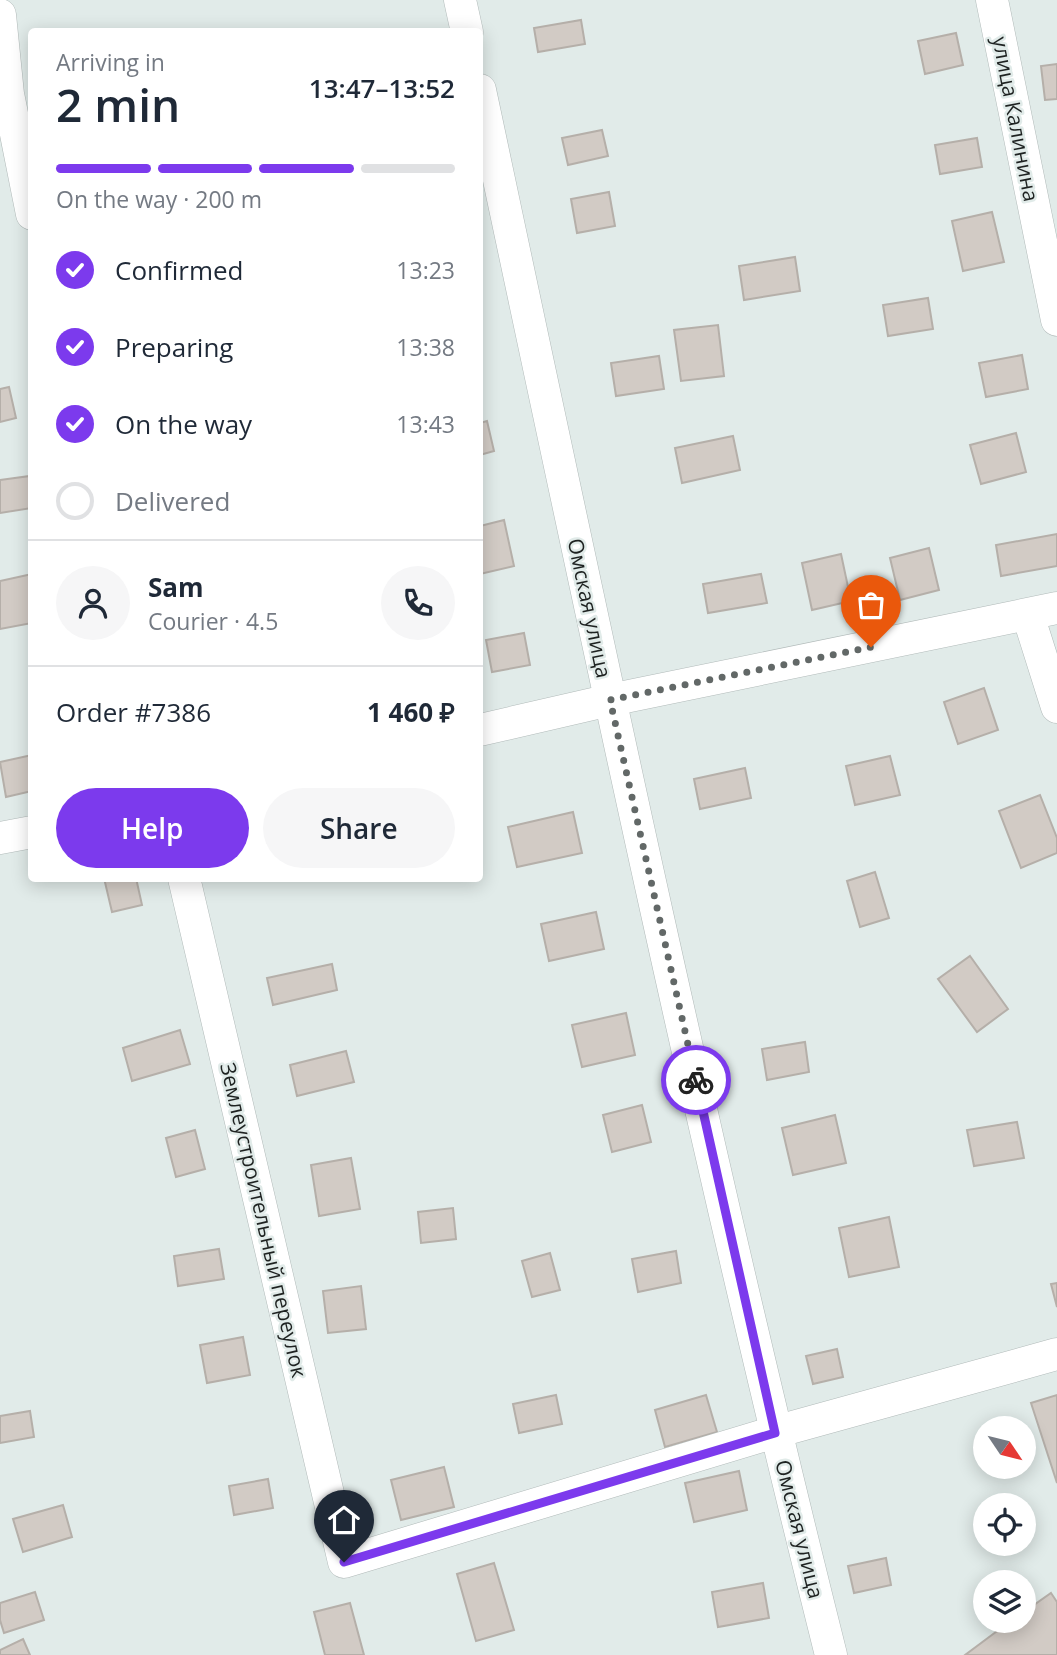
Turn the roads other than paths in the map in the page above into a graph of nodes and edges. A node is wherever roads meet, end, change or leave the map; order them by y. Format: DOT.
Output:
graph roads {
  1 [pos="460,0"];
  2 [pos="992,0"];
  3 [pos="0,15"];
  4 [pos="466,28"];
  5 [pos="483,104"];
  6 [pos="28,194"];
  7 [pos="1057,320"];
  8 [pos="1043,612"];
  9 [pos="610,700"];
  10 [pos="1057,707"];
  11 [pos="483,729"];
  12 [pos="28,833"];
  13 [pos="0,838"];
  14 [pos="185,882"];
  15 [pos="1057,1354"];
  16 [pos="775,1433"];
  17 [pos="831,1655"];
  1 -- 4 [label="street"];
  2 -- 7 [label="street, улица Калинина"];
  3 -- 6 [label="street"];
  5 -- 9 [label="street, Омская улица"];
  8 -- 9 [label="street"];
  8 -- 10 [label="street"];
  9 -- 11 [label="street"];
  9 -- 16 [label="street, Омская улица"];
  12 -- 13 [label="street"];
  14 -- 16 [label="street, Землеустроительный переулок"];
  15 -- 16 [label="street"];
  16 -- 17 [label="street, Омская улица"];
}
